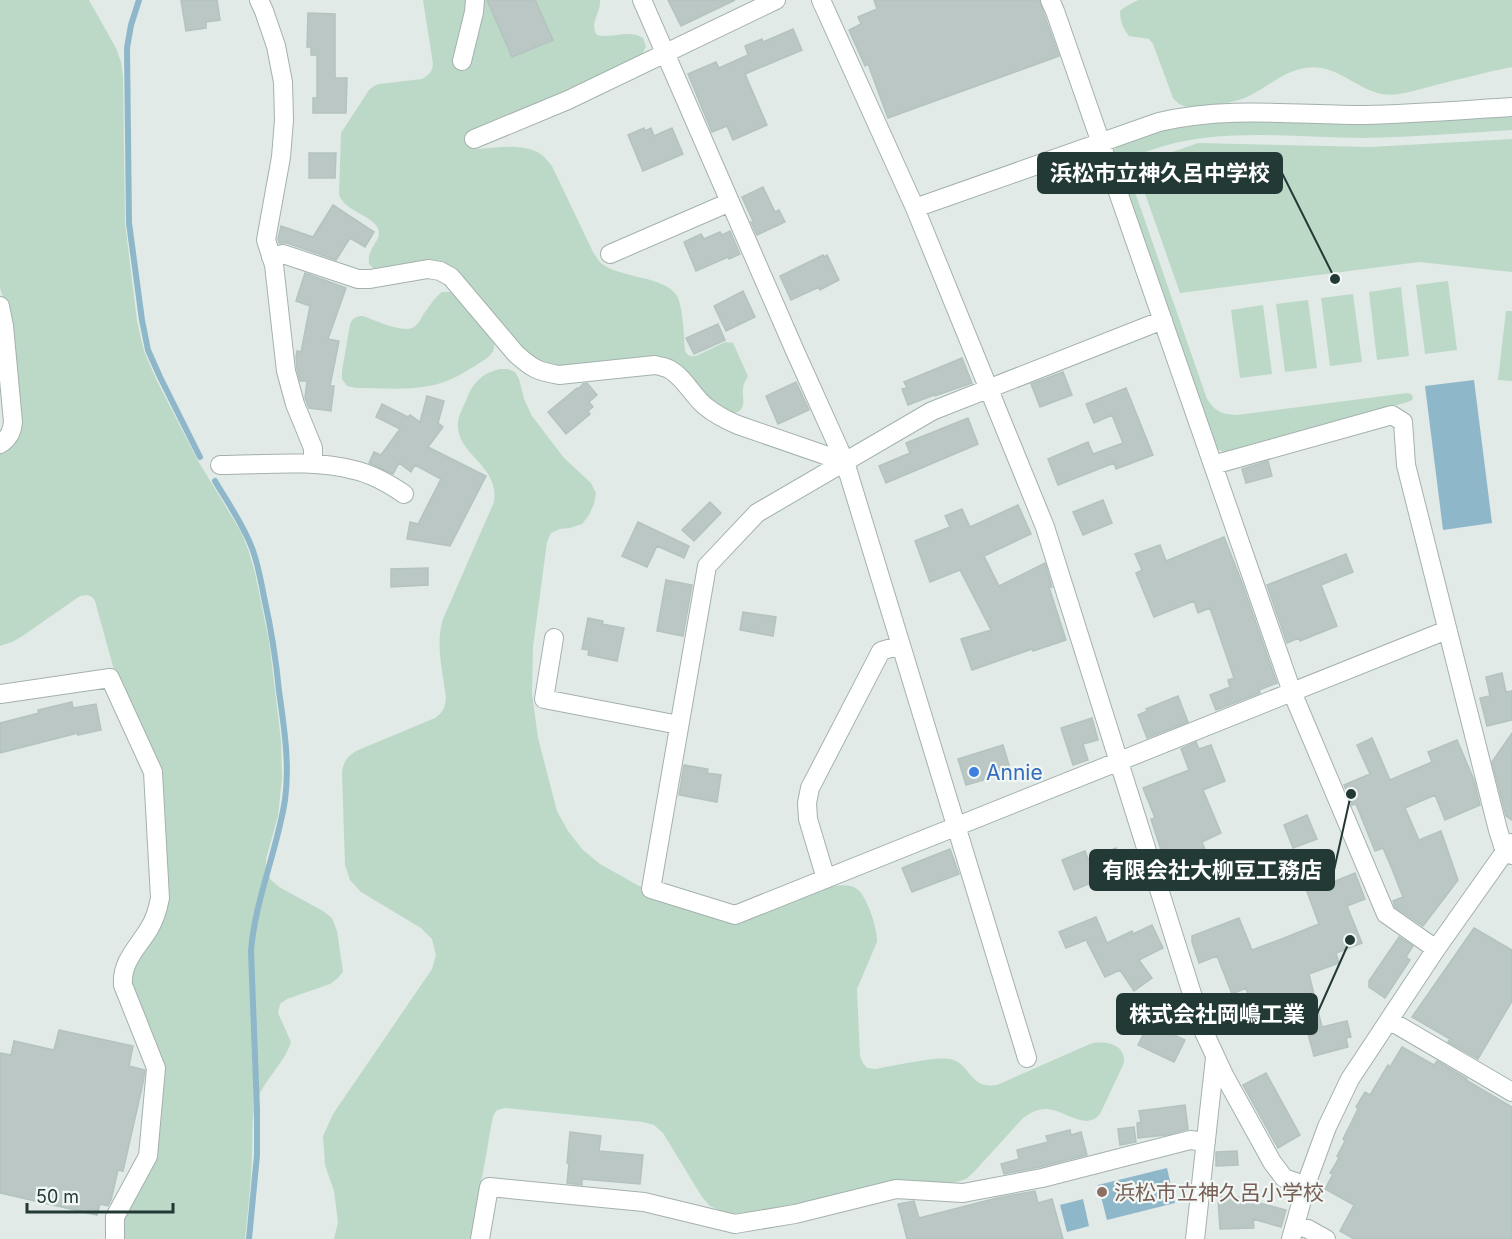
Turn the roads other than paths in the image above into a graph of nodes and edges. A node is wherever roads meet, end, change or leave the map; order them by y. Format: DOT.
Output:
graph roads {
  1 [pos="259,0"];
  2 [pos="475,0"];
  3 [pos="642,0"];
  4 [pos="776,0"];
  5 [pos="821,0"];
  6 [pos="1050,0"];
  7 [pos="665,54"];
  8 [pos="462,61"];
  9 [pos="1512,107"];
  10 [pos="474,139"];
  11 [pos="1101,143"];
  12 [pos="730,202"];
  13 [pos="915,208"];
  14 [pos="610,254"];
  15 [pos="271,257"];
  16 [pos="0,306"];
  17 [pos="1163,320"];
  18 [pos="989,388"];
  19 [pos="0,444"];
  20 [pos="844,462"];
  21 [pos="313,464"];
  22 [pos="220,465"];
  23 [pos="1213,465"];
  24 [pos="404,494"];
  25 [pos="1447,630"];
  26 [pos="554,638"];
  27 [pos="901,645"];
  28 [pos="1292,692"];
  29 [pos="0,694"];
  30 [pos="679,725"];
  31 [pos="1119,761"];
  32 [pos="956,827"];
  33 [pos="1510,850"];
  34 [pos="826,879"];
  35 [pos="1436,949"];
  36 [pos="1389,1020"];
  37 [pos="1027,1058"];
  38 [pos="1215,1058"];
  39 [pos="1512,1092"];
  40 [pos="1206,1142"];
  41 [pos="1306,1186"];
  42 [pos="1293,1232"];
  43 [pos="115,1239"];
  44 [pos="480,1239"];
  45 [pos="1195,1239"];
  46 [pos="1326,1239"];
  1 -- 15 [label="street"];
  2 -- 8 [label="street"];
  3 -- 7 [label="street"];
  4 -- 7 [label="street"];
  5 -- 13 [label="street"];
  6 -- 11 [label="street"];
  7 -- 10 [label="street"];
  7 -- 12 [label="street"];
  9 -- 11 [label="street"];
  11 -- 13 [label="street"];
  11 -- 17 [label="street"];
  12 -- 14 [label="street"];
  12 -- 20 [label="street"];
  13 -- 18 [label="street"];
  15 -- 20 [label="street"];
  15 -- 21 [label="street"];
  16 -- 19 [label="street"];
  17 -- 18 [label="street"];
  17 -- 23 [label="street"];
  18 -- 20 [label="street"];
  18 -- 31 [label="street"];
  20 -- 27 [label="street"];
  20 -- 30 [label="street"];
  21 -- 22 [label="street"];
  21 -- 24 [label="street"];
  23 -- 25 [label="street"];
  23 -- 28 [label="street"];
  25 -- 28 [label="street"];
  25 -- 33 [label="street"];
  26 -- 30 [label="street"];
  27 -- 32 [label="street"];
  27 -- 34 [label="street"];
  28 -- 31 [label="street"];
  28 -- 35 [label="street"];
  29 -- 43 [label="street"];
  30 -- 34 [label="street"];
  31 -- 32 [label="street"];
  31 -- 38 [label="street"];
  32 -- 34 [label="street"];
  32 -- 37 [label="street"];
  33 -- 35 [label="street"];
  35 -- 36 [label="street"];
  36 -- 39 [label="street"];
  36 -- 41 [label="street"];
  38 -- 40 [label="street"];
  38 -- 41 [label="street"];
  40 -- 44 [label="street"];
  40 -- 45 [label="street"];
  41 -- 42 [label="street"];
  42 -- 46 [label="street"];
}
